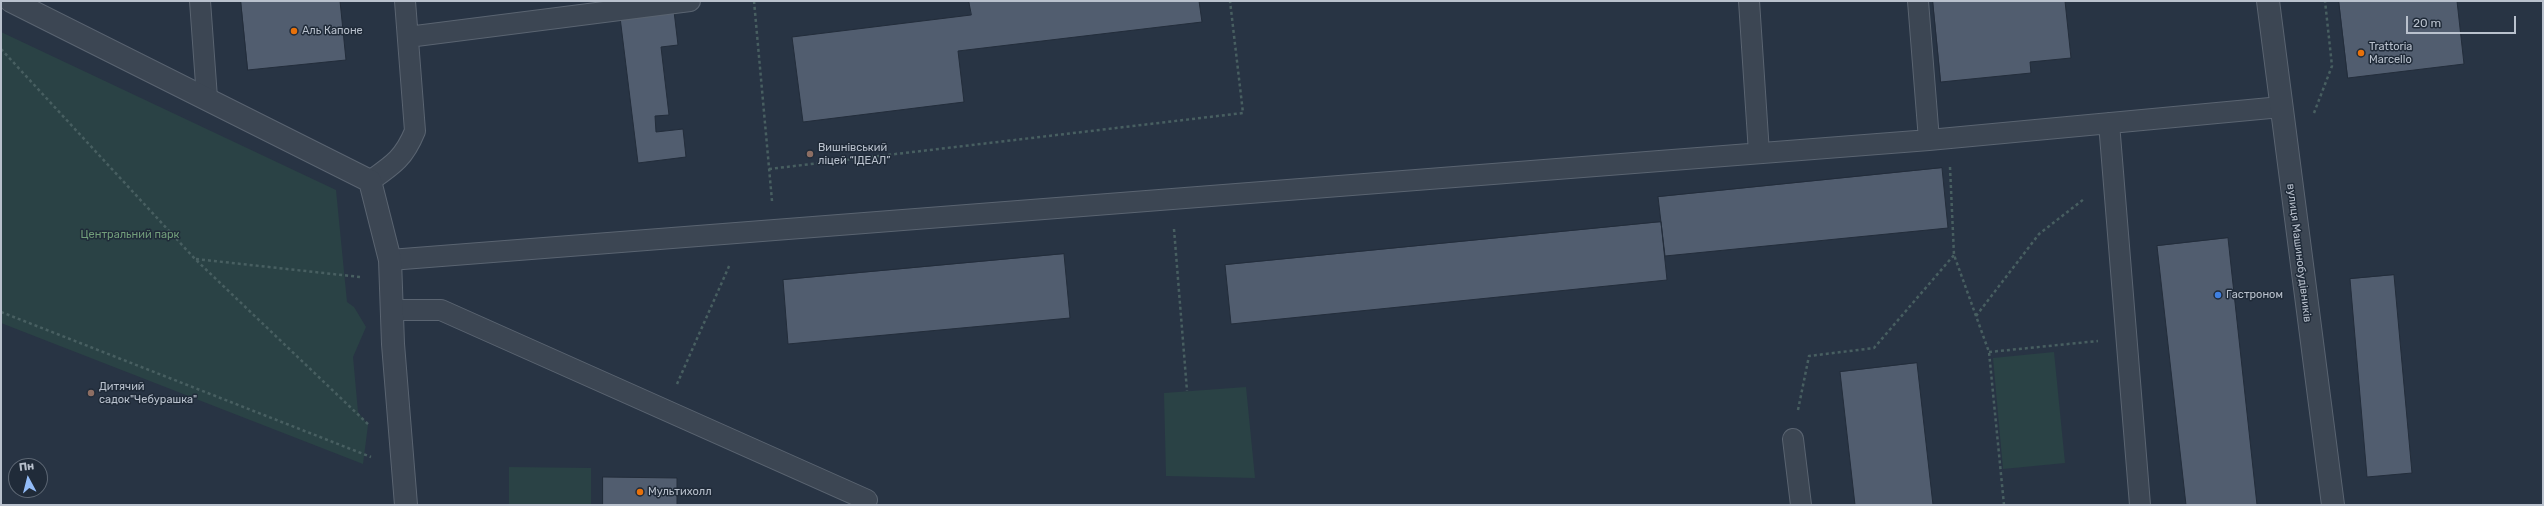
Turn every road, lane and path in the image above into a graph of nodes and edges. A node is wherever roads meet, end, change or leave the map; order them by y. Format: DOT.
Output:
graph roads {
  1 [pos="11,1"];
  2 [pos="200,1"];
  3 [pos="405,1"];
  4 [pos="690,1"];
  5 [pos="754,1"];
  6 [pos="1230,1"];
  7 [pos="1749,1"];
  8 [pos="1918,1"];
  9 [pos="2268,1"];
  10 [pos="2325,1"];
  11 [pos="408,37"];
  12 [pos="1,49"];
  13 [pos="206,98"];
  14 [pos="2281,108"];
  15 [pos="2313,118"];
  16 [pos="2108,123"];
  17 [pos="1949,138"];
  18 [pos="1929,140"];
  19 [pos="1759,152"];
  20 [pos="769,169"];
  21 [pos="2113,177"];
  22 [pos="370,181"];
  23 [pos="1172,198"];
  24 [pos="775,229"];
  25 [pos="744,232"];
  26 [pos="1954,255"];
  27 [pos="195,259"];
  28 [pos="390,260"];
  29 [pos="362,277"];
  30 [pos="393,310"];
  31 [pos="1,312"];
  32 [pos="1976,316"];
  33 [pos="2126,338"];
  34 [pos="1989,352"];
  35 [pos="1187,391"];
  36 [pos="665,410"];
  37 [pos="372,428"];
  38 [pos="1793,439"];
  39 [pos="378,460"];
  40 [pos="867,500"];
  41 [pos="406,505"];
  42 [pos="1801,505"];
  43 [pos="2004,505"];
  44 [pos="2140,505"];
  45 [pos="2333,505"];
  1 -- 13 [label="street"];
  2 -- 13 [label="lane"];
  3 -- 11 [label="lane"];
  4 -- 11 [label="lane"];
  5 -- 20 [label="path"];
  6 -- 20 [label="path"];
  7 -- 19 [label="lane"];
  8 -- 18 [label="lane"];
  9 -- 14 [label="street, вулиця Машинобудівників"];
  10 -- 15 [label="path"];
  11 -- 22 [label="lane"];
  12 -- 27 [label="path"];
  13 -- 22 [label="street"];
  14 -- 16 [label="lane"];
  14 -- 45 [label="street, вулиця Машинобудівників"];
  16 -- 17 [label="lane"];
  16 -- 21 [label="lane"];
  17 -- 18 [label="lane"];
  17 -- 26 [label="path"];
  18 -- 19 [label="lane"];
  19 -- 23 [label="lane"];
  20 -- 24 [label="path"];
  21 -- 32 [label="path"];
  21 -- 33 [label="lane"];
  22 -- 28 [label="street"];
  23 -- 24 [label="lane"];
  23 -- 35 [label="path"];
  24 -- 25 [label="lane"];
  25 -- 28 [label="lane"];
  25 -- 36 [label="path"];
  26 -- 32 [label="path"];
  26 -- 38 [label="path"];
  27 -- 29 [label="path"];
  27 -- 37 [label="path"];
  28 -- 30 [label="street"];
  30 -- 36 [label="lane"];
  30 -- 41 [label="street"];
  31 -- 39 [label="path"];
  32 -- 34 [label="path"];
  33 -- 34 [label="path"];
  33 -- 44 [label="lane"];
  34 -- 43 [label="path"];
  36 -- 40 [label="lane"];
  38 -- 42 [label="lane"];
}
